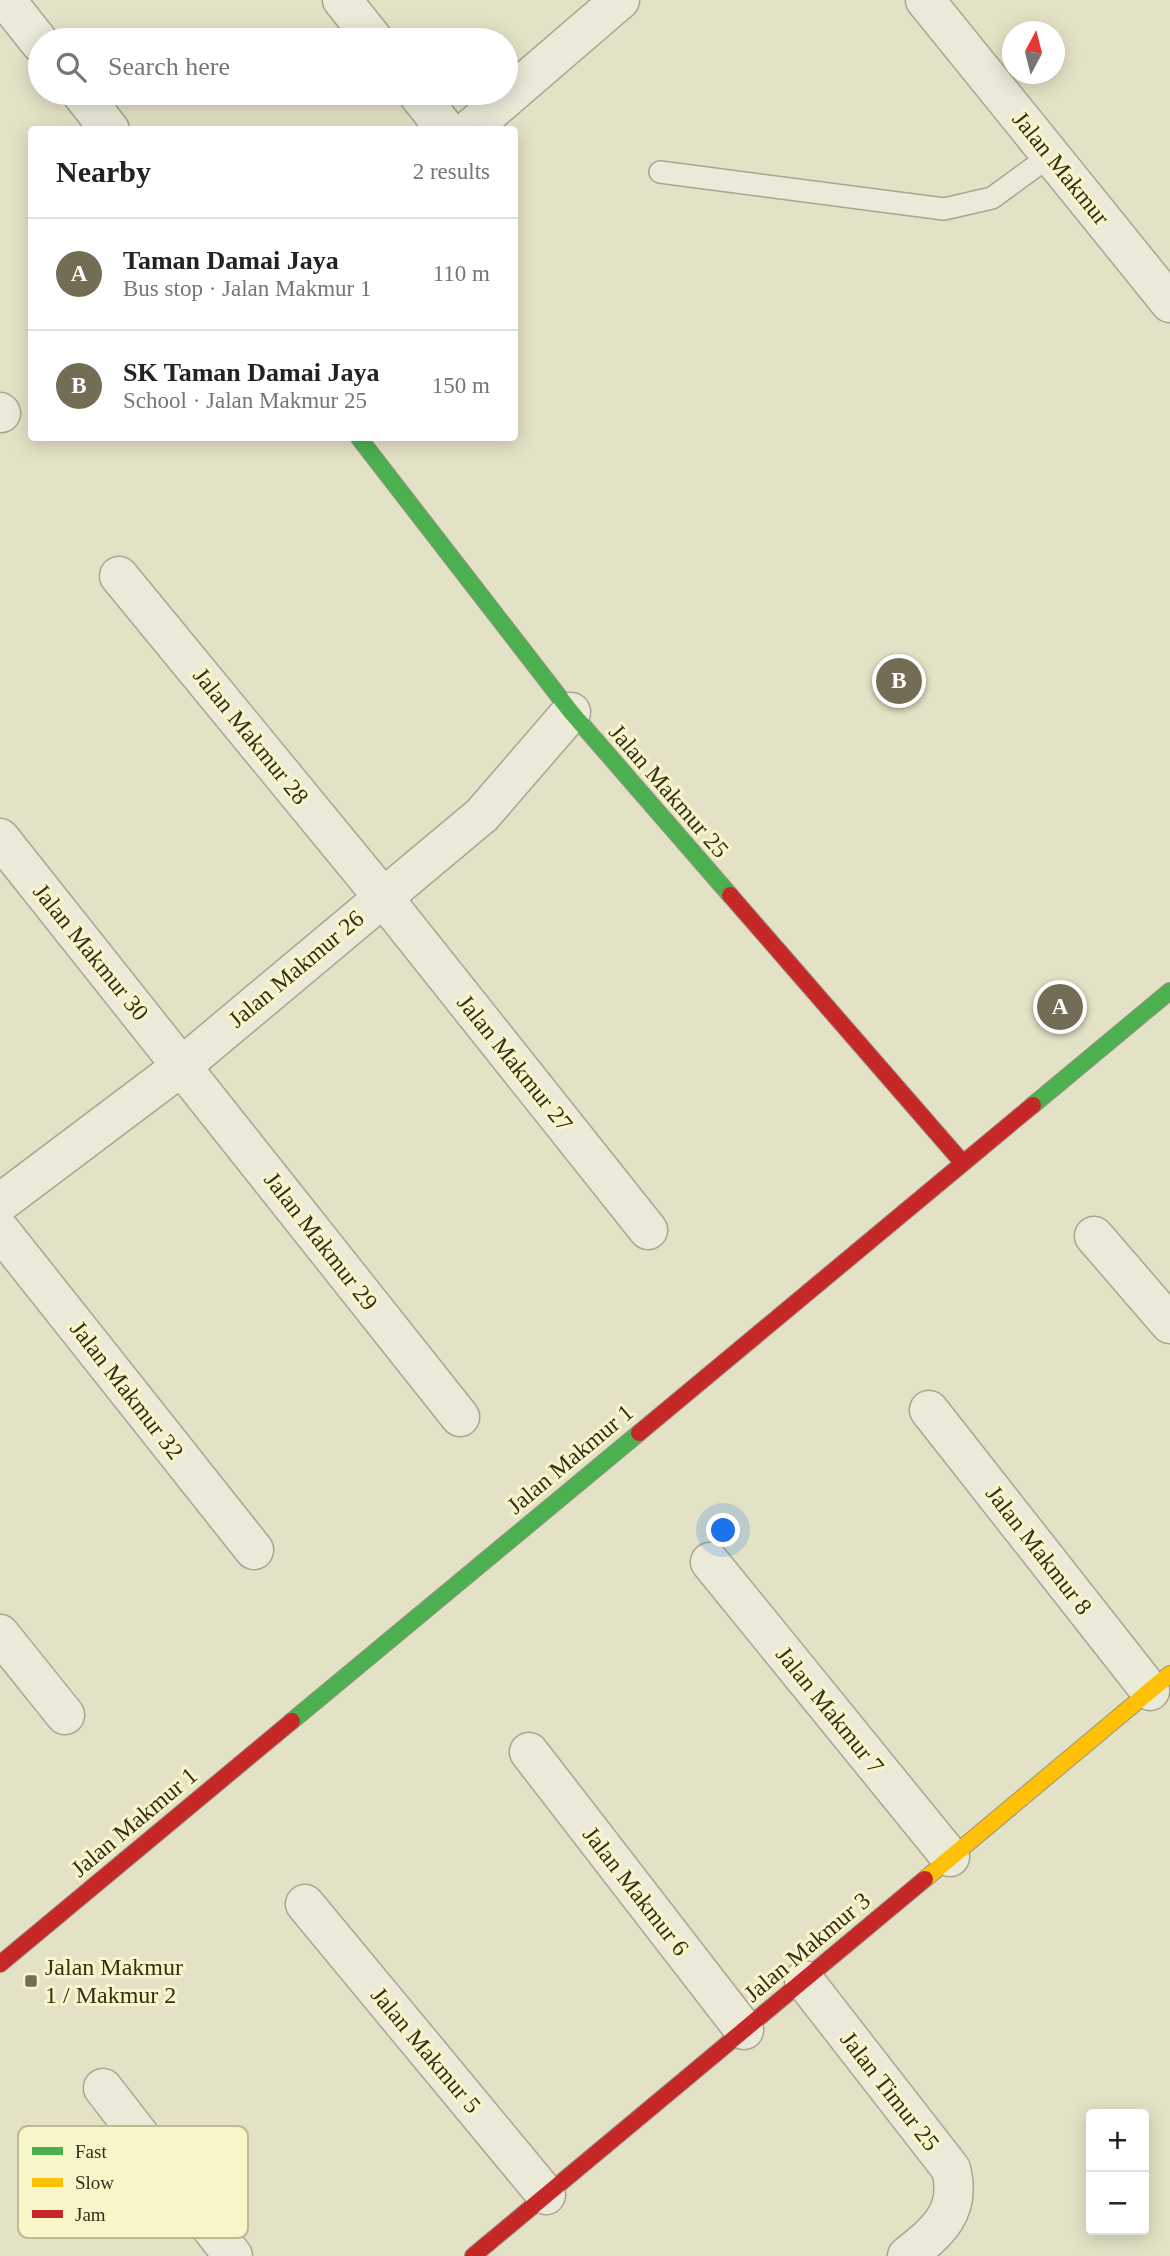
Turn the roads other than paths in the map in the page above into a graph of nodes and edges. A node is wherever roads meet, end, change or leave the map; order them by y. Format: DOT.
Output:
graph roads {
  1 [pos="6,0"];
  2 [pos="342,0"];
  3 [pos="621,0"];
  4 [pos="925,0"];
  5 [pos="28,28"];
  6 [pos="364,28"];
  7 [pos="518,88"];
  8 [pos="90,105"];
  9 [pos="426,105"];
  10 [pos="498,105"];
  11 [pos="107,126"];
  12 [pos="443,126"];
  13 [pos="474,126"];
  14 [pos="1051,155"];
  15 [pos="660,172"];
  16 [pos="1170,303"];
  17 [pos="361,441"];
  18 [pos="119,576"];
  19 [pos="570,712"];
  20 [pos="0,838"];
  21 [pos="382,896"];
  22 [pos="1170,991"];
  23 [pos="182,1066"];
  24 [pos="962,1162"];
  25 [pos="0,1203"];
  26 [pos="0,1230"];
  27 [pos="648,1230"];
  28 [pos="1094,1236"];
  29 [pos="1170,1324"];
  30 [pos="929,1410"];
  31 [pos="460,1417"];
  32 [pos="254,1550"];
  33 [pos="710,1562"];
  34 [pos="0,1634"];
  35 [pos="1160,1682"];
  36 [pos="65,1715"];
  37 [pos="528,1752"];
  38 [pos="950,1857"];
  39 [pos="305,1904"];
  40 [pos="0,1964"];
  41 [pos="804,1980"];
  42 [pos="744,2030"];
  43 [pos="103,2088"];
  44 [pos="132,2126"];
  45 [pos="546,2195"];
  46 [pos="219,2238"];
  47 [pos="233,2256"];
  48 [pos="473,2256"];
  49 [pos="907,2256"];
  1 -- 5 [label="street"];
  2 -- 6 [label="street"];
  3 -- 7 [label="street"];
  4 -- 14 [label="street, Jalan Makmur"];
  8 -- 11 [label="street"];
  9 -- 12 [label="street"];
  10 -- 13 [label="street"];
  14 -- 15 [label="lane"];
  14 -- 16 [label="street, Jalan Makmur"];
  17 -- 19 [label="street, Jalan Makmur 25"];
  18 -- 21 [label="street, Jalan Makmur 28"];
  19 -- 21 [label="street, Jalan Makmur 26"];
  19 -- 24 [label="street, Jalan Makmur 25"];
  20 -- 23 [label="street, Jalan Makmur 30"];
  21 -- 23 [label="street, Jalan Makmur 26"];
  21 -- 27 [label="street, Jalan Makmur 27"];
  22 -- 24 [label="street, Jalan Makmur 1"];
  23 -- 25 [label="street, Jalan Makmur 26"];
  23 -- 31 [label="street, Jalan Makmur 29"];
  24 -- 40 [label="street, Jalan Makmur 1"];
  26 -- 32 [label="street, Jalan Makmur 32"];
  28 -- 29 [label="street"];
  30 -- 35 [label="street, Jalan Makmur 8"];
  33 -- 38 [label="street, Jalan Makmur 7"];
  34 -- 36 [label="street"];
  35 -- 38 [label="street, Jalan Makmur 3"];
  37 -- 42 [label="street, Jalan Makmur 6"];
  38 -- 41 [label="street, Jalan Makmur 3"];
  39 -- 45 [label="street, Jalan Makmur 5"];
  41 -- 42 [label="street, Jalan Makmur 3"];
  41 -- 49 [label="street, Jalan Timur 25"];
  42 -- 45 [label="street, Jalan Makmur 3"];
  43 -- 44 [label="street"];
  45 -- 48 [label="street, Jalan Makmur 3"];
  46 -- 47 [label="street"];
}
